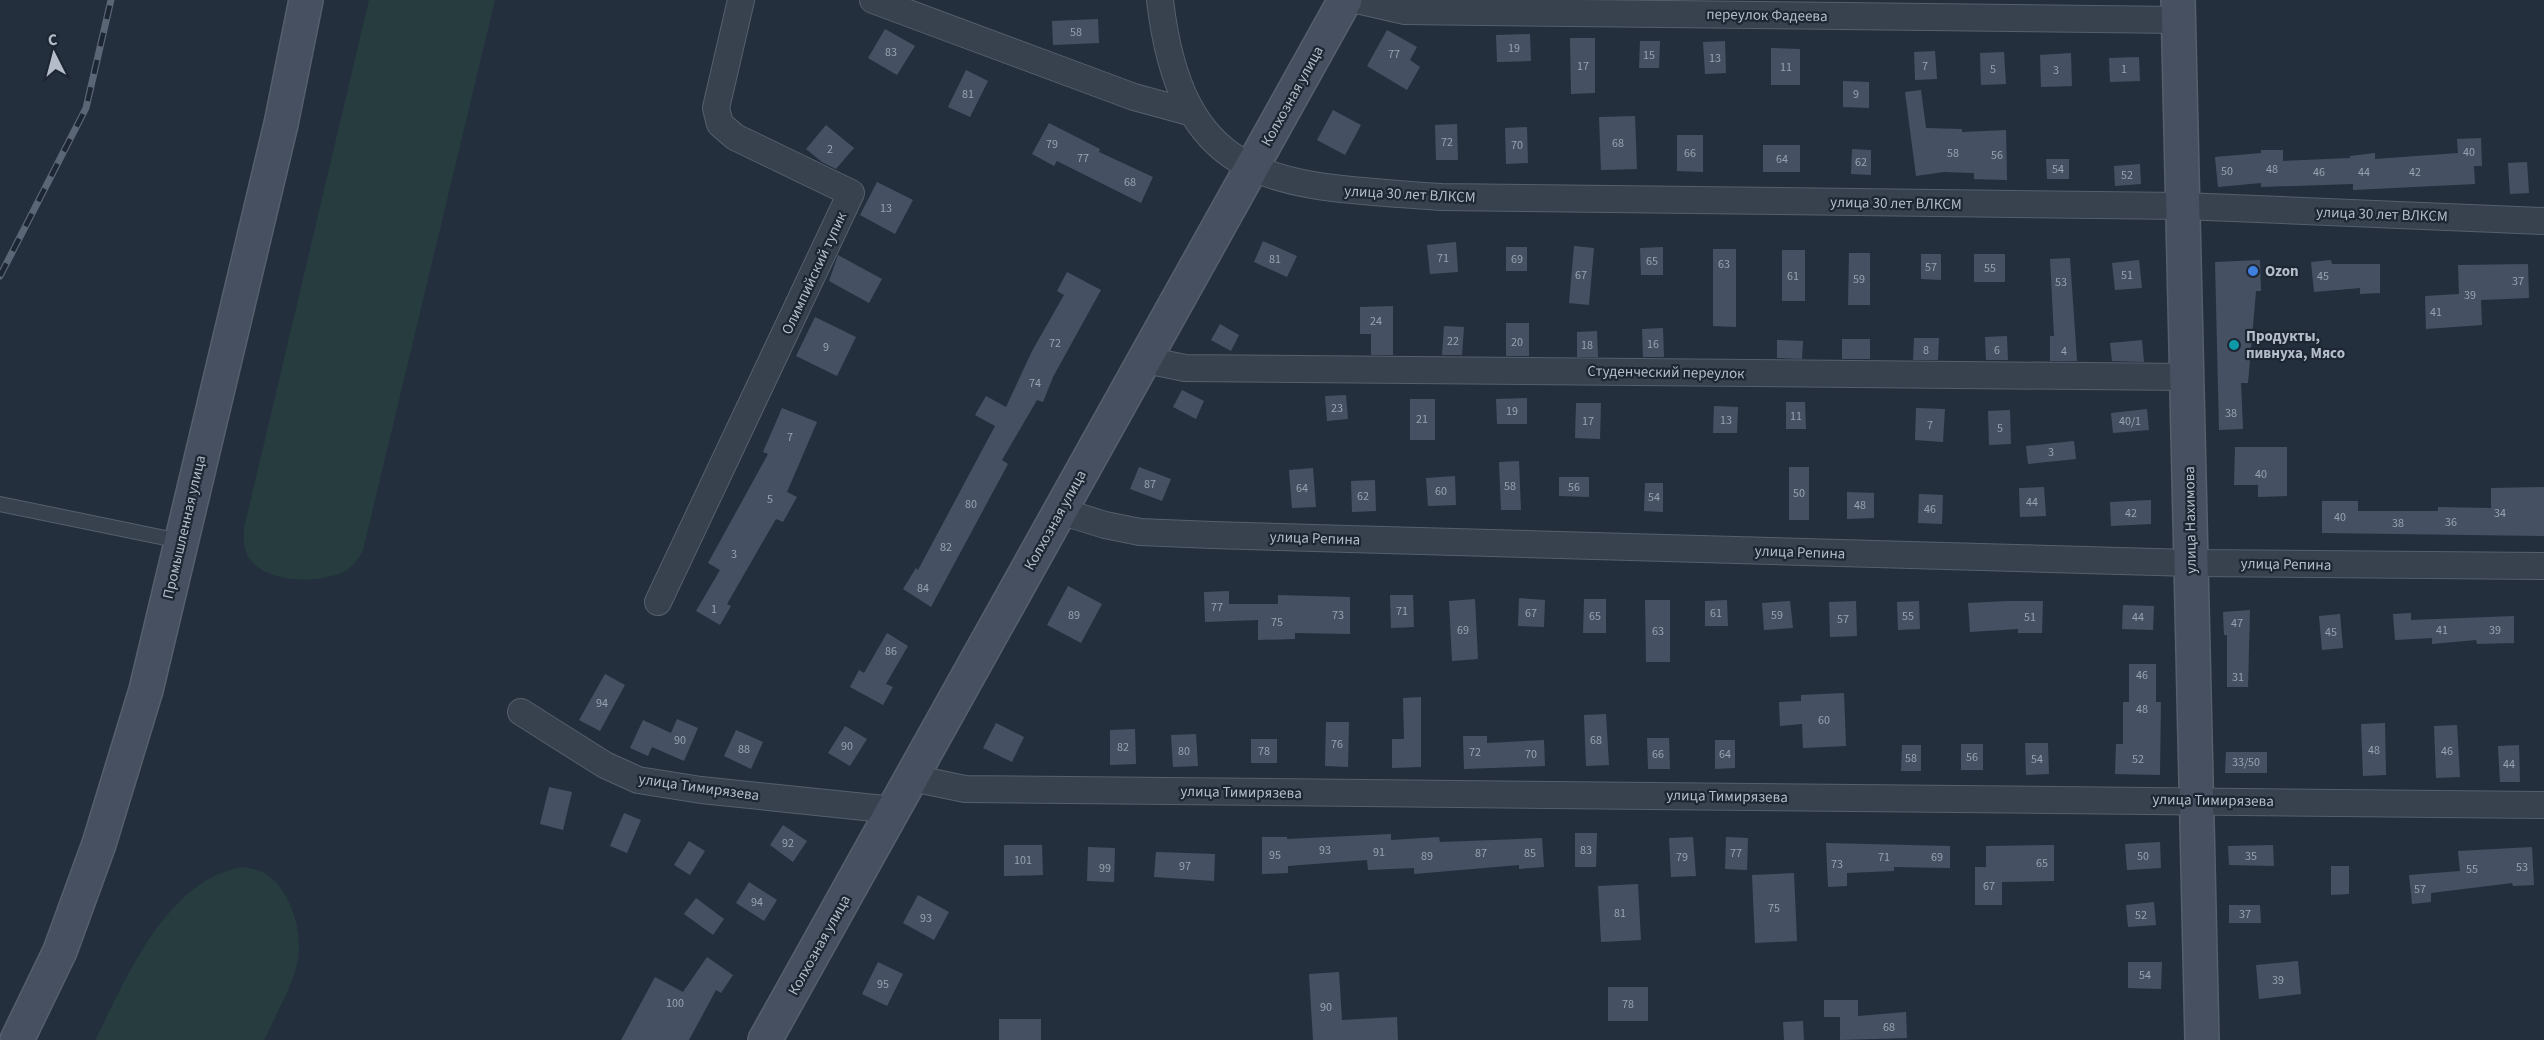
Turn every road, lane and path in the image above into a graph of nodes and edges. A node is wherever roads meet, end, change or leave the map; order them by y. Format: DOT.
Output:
graph roads {
  1 [pos="306,0"];
  2 [pos="741,0"];
  3 [pos="873,0"];
  4 [pos="1160,0"];
  5 [pos="1345,0"];
  6 [pos="1357,0"];
  7 [pos="2179,10"];
  8 [pos="1190,112"];
  9 [pos="1252,168"];
  10 [pos="2183,206"];
  11 [pos="2544,220"];
  12 [pos="1146,360"];
  13 [pos="2187,377"];
  14 [pos="0,504"];
  15 [pos="1060,512"];
  16 [pos="180,541"];
  17 [pos="2191,563"];
  18 [pos="2544,567"];
  19 [pos="658,602"];
  20 [pos="521,712"];
  21 [pos="912,778"];
  22 [pos="2196,800"];
  23 [pos="2544,805"];
  24 [pos="894,810"];
  25 [pos="17,1040"];
  26 [pos="765,1040"];
  27 [pos="2202,1040"];
  1 -- 16 [label="main road, Промышленная улица"];
  2 -- 19 [label="street, Олимпийский тупик"];
  3 -- 8 [label="street"];
  4 -- 8 [label="street, улица 30 лет ВЛКСМ"];
  5 -- 9 [label="main road, Колхозная улица"];
  6 -- 7 [label="street, переулок Фадеева"];
  7 -- 10 [label="main road, улица Нахимова"];
  8 -- 9 [label="street, улица 30 лет ВЛКСМ"];
  9 -- 10 [label="street, улица 30 лет ВЛКСМ"];
  9 -- 12 [label="main road, Колхозная улица"];
  10 -- 11 [label="street, улица 30 лет ВЛКСМ"];
  10 -- 13 [label="main road, улица Нахимова"];
  12 -- 13 [label="street, Студенческий переулок"];
  12 -- 15 [label="main road, Колхозная улица"];
  13 -- 17 [label="main road, улица Нахимова"];
  14 -- 16 [label="lane"];
  15 -- 17 [label="street, улица Репина"];
  15 -- 21 [label="main road, Колхозная улица"];
  16 -- 25 [label="main road, Промышленная улица"];
  17 -- 18 [label="street, улица Репина"];
  17 -- 22 [label="main road, улица Нахимова"];
  20 -- 24 [label="street, улица Тимирязева"];
  21 -- 22 [label="street, улица Тимирязева"];
  21 -- 24 [label="main road, Колхозная улица"];
  22 -- 23 [label="street, улица Тимирязева"];
  22 -- 27 [label="main road, улица Нахимова"];
  24 -- 26 [label="main road, Колхозная улица"];
}
